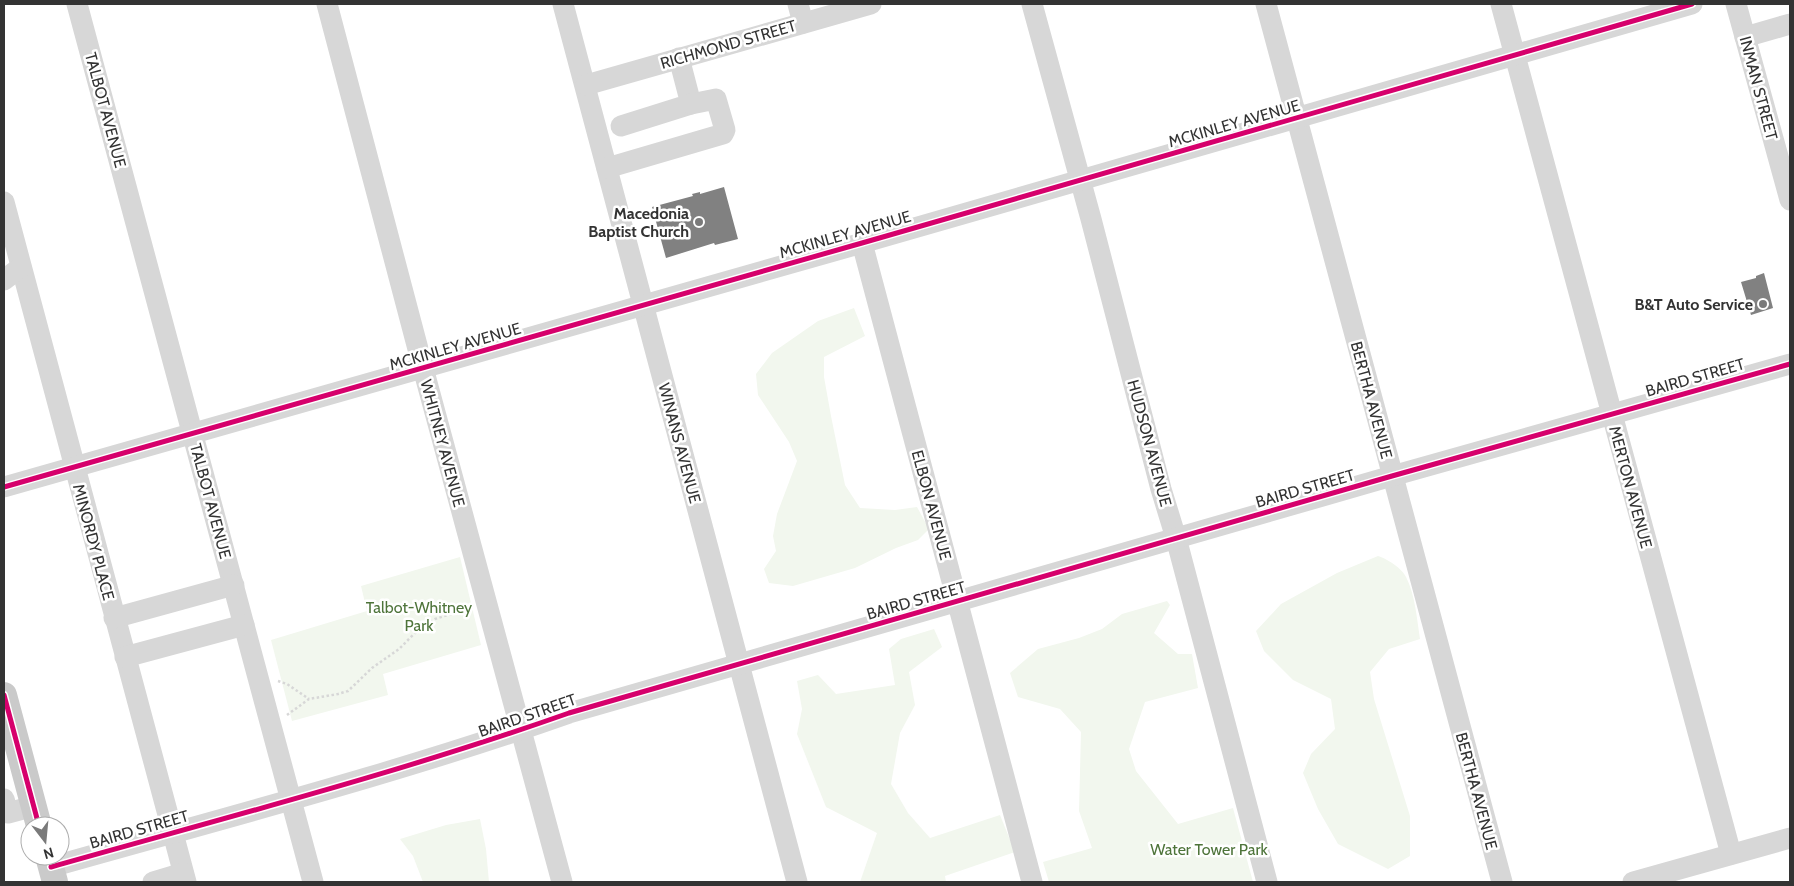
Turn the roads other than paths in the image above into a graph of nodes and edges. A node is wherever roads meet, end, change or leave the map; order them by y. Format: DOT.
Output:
graph roads {
  1 [pos="77,4"];
  2 [pos="327,4"];
  3 [pos="563,4"];
  4 [pos="871,4"];
  5 [pos="1032,4"];
  6 [pos="1266,4"];
  7 [pos="1501,4"];
  8 [pos="1692,4"];
  9 [pos="1736,4"];
  10 [pos="801,13"];
  11 [pos="1790,24"];
  12 [pos="1745,37"];
  13 [pos="1515,55"];
  14 [pos="679,58"];
  15 [pos="586,85"];
  16 [pos="691,104"];
  17 [pos="1296,118"];
  18 [pos="621,126"];
  19 [pos="607,168"];
  20 [pos="1080,180"];
  21 [pos="1790,200"];
  22 [pos="4,206"];
  23 [pos="862,243"];
  24 [pos="21,266"];
  25 [pos="4,280"];
  26 [pos="644,304"];
  27 [pos="1790,364"];
  28 [pos="423,368"];
  29 [pos="1612,414"];
  30 [pos="193,433"];
  31 [pos="74,467"];
  32 [pos="1392,476"];
  33 [pos="4,487"];
  34 [pos="1176,538"];
  35 [pos="234,585"];
  36 [pos="958,601"];
  37 [pos="114,618"];
  38 [pos="244,625"];
  39 [pos="125,657"];
  40 [pos="738,664"];
  41 [pos="4,695"];
  42 [pos="521,730"];
  43 [pos="8,733"];
  44 [pos="291,800"];
  45 [pos="5,809"];
  46 [pos="36,816"];
  47 [pos="172,832"];
  48 [pos="1790,838"];
  49 [pos="1731,854"];
  50 [pos="51,868"];
  51 [pos="184,878"];
  52 [pos="153,882"];
  53 [pos="313,882"];
  54 [pos="562,882"];
  55 [pos="796,882"];
  56 [pos="1032,882"];
  57 [pos="1267,882"];
  58 [pos="1502,882"];
  59 [pos="1633,882"];
  1 -- 30 [label="street, TALBOT AVENUE"];
  2 -- 28 [label="street, WHITNEY AVENUE"];
  3 -- 15 [label="street, WINANS AVENUE"];
  4 -- 10 [label="street, RICHMOND STREET"];
  5 -- 20 [label="street, HUDSON AVENUE"];
  6 -- 17 [label="street, BERTHA AVENUE"];
  7 -- 13 [label="street, MERTON AVENUE"];
  8 -- 13 [label="street, MCKINLEY AVENUE"];
  9 -- 12 [label="street, INMAN STREET"];
  10 -- 14 [label="street, RICHMOND STREET"];
  11 -- 12 [label="street"];
  12 -- 21 [label="street, INMAN STREET"];
  13 -- 17 [label="street, MCKINLEY AVENUE"];
  13 -- 29 [label="street, MERTON AVENUE"];
  14 -- 15 [label="street, RICHMOND STREET"];
  14 -- 16 [label="street"];
  15 -- 19 [label="street, WINANS AVENUE"];
  16 -- 18 [label="street"];
  16 -- 19 [label="street"];
  17 -- 20 [label="street, MCKINLEY AVENUE"];
  17 -- 32 [label="street, BERTHA AVENUE"];
  19 -- 26 [label="street, WINANS AVENUE"];
  20 -- 23 [label="street, MCKINLEY AVENUE"];
  20 -- 34 [label="street, HUDSON AVENUE"];
  22 -- 24 [label="street, MINORDY PLACE"];
  23 -- 26 [label="street, MCKINLEY AVENUE"];
  23 -- 36 [label="street, ELBON AVENUE"];
  24 -- 25 [label="street"];
  24 -- 31 [label="street, MINORDY PLACE"];
  26 -- 28 [label="street, MCKINLEY AVENUE"];
  26 -- 40 [label="street, WINANS AVENUE"];
  27 -- 29 [label="street, BAIRD STREET"];
  28 -- 30 [label="street, MCKINLEY AVENUE"];
  28 -- 42 [label="street, WHITNEY AVENUE"];
  29 -- 32 [label="street, BAIRD STREET"];
  29 -- 49 [label="street, MERTON AVENUE"];
  30 -- 31 [label="street, MCKINLEY AVENUE"];
  30 -- 35 [label="street, TALBOT AVENUE"];
  31 -- 33 [label="street, MCKINLEY AVENUE"];
  31 -- 37 [label="street, MINORDY PLACE"];
  32 -- 34 [label="street, BAIRD STREET"];
  32 -- 58 [label="street, BERTHA AVENUE"];
  34 -- 36 [label="street, BAIRD STREET"];
  34 -- 57 [label="street, HUDSON AVENUE"];
  35 -- 37 [label="street"];
  35 -- 38 [label="street, TALBOT AVENUE"];
  36 -- 40 [label="street, BAIRD STREET"];
  36 -- 56 [label="street, ELBON AVENUE"];
  37 -- 39 [label="street, MINORDY PLACE"];
  38 -- 39 [label="street"];
  38 -- 44 [label="street, TALBOT AVENUE"];
  39 -- 47 [label="street, MINORDY PLACE"];
  40 -- 42 [label="street, BAIRD STREET"];
  40 -- 55 [label="street, WINANS AVENUE"];
  41 -- 43 [label="main road"];
  42 -- 44 [label="street, BAIRD STREET"];
  42 -- 54 [label="street, WHITNEY AVENUE"];
  43 -- 46 [label="main road"];
  44 -- 47 [label="street, BAIRD STREET"];
  44 -- 53 [label="street, TALBOT AVENUE"];
  45 -- 46 [label="street"];
  47 -- 50 [label="street, BAIRD STREET"];
  47 -- 51 [label="street, MINORDY PLACE"];
  48 -- 49 [label="street"];
  49 -- 59 [label="street"];
  51 -- 52 [label="street"];
}
